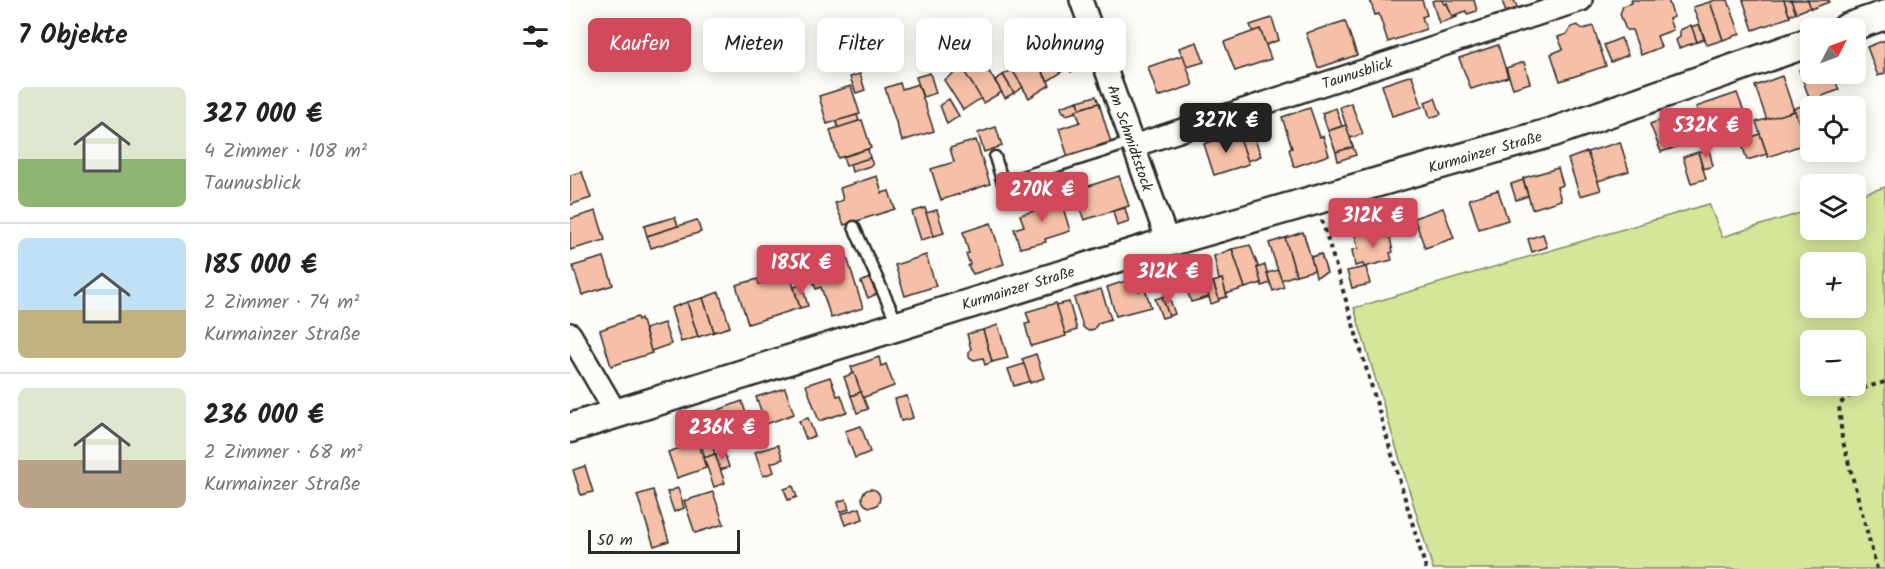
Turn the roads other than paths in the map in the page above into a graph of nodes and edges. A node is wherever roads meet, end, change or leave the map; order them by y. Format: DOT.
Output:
graph roads {
  1 [pos="1081,0"];
  2 [pos="1581,0"];
  3 [pos="1885,15"];
  4 [pos="1866,22"];
  5 [pos="1800,46"];
  6 [pos="1133,146"];
  7 [pos="995,157"];
  8 [pos="854,227"];
  9 [pos="1167,242"];
  10 [pos="898,325"];
  11 [pos="570,334"];
  12 [pos="616,413"];
  13 [pos="570,428"];
  1 -- 6 [label="street, Am Schmidtstock"];
  2 -- 6 [label="street, Taunusblick"];
  3 -- 4 [label="main road"];
  5 -- 9 [label="main road, Kurmainzer Straße"];
  6 -- 7 [label="lane"];
  6 -- 9 [label="street, Am Schmidtstock"];
  8 -- 10 [label="lane"];
  9 -- 10 [label="main road, Kurmainzer Straße"];
  10 -- 12 [label="main road, Kurmainzer Straße"];
  11 -- 12 [label="street"];
  12 -- 13 [label="main road, Kurmainzer Straße"];
}
